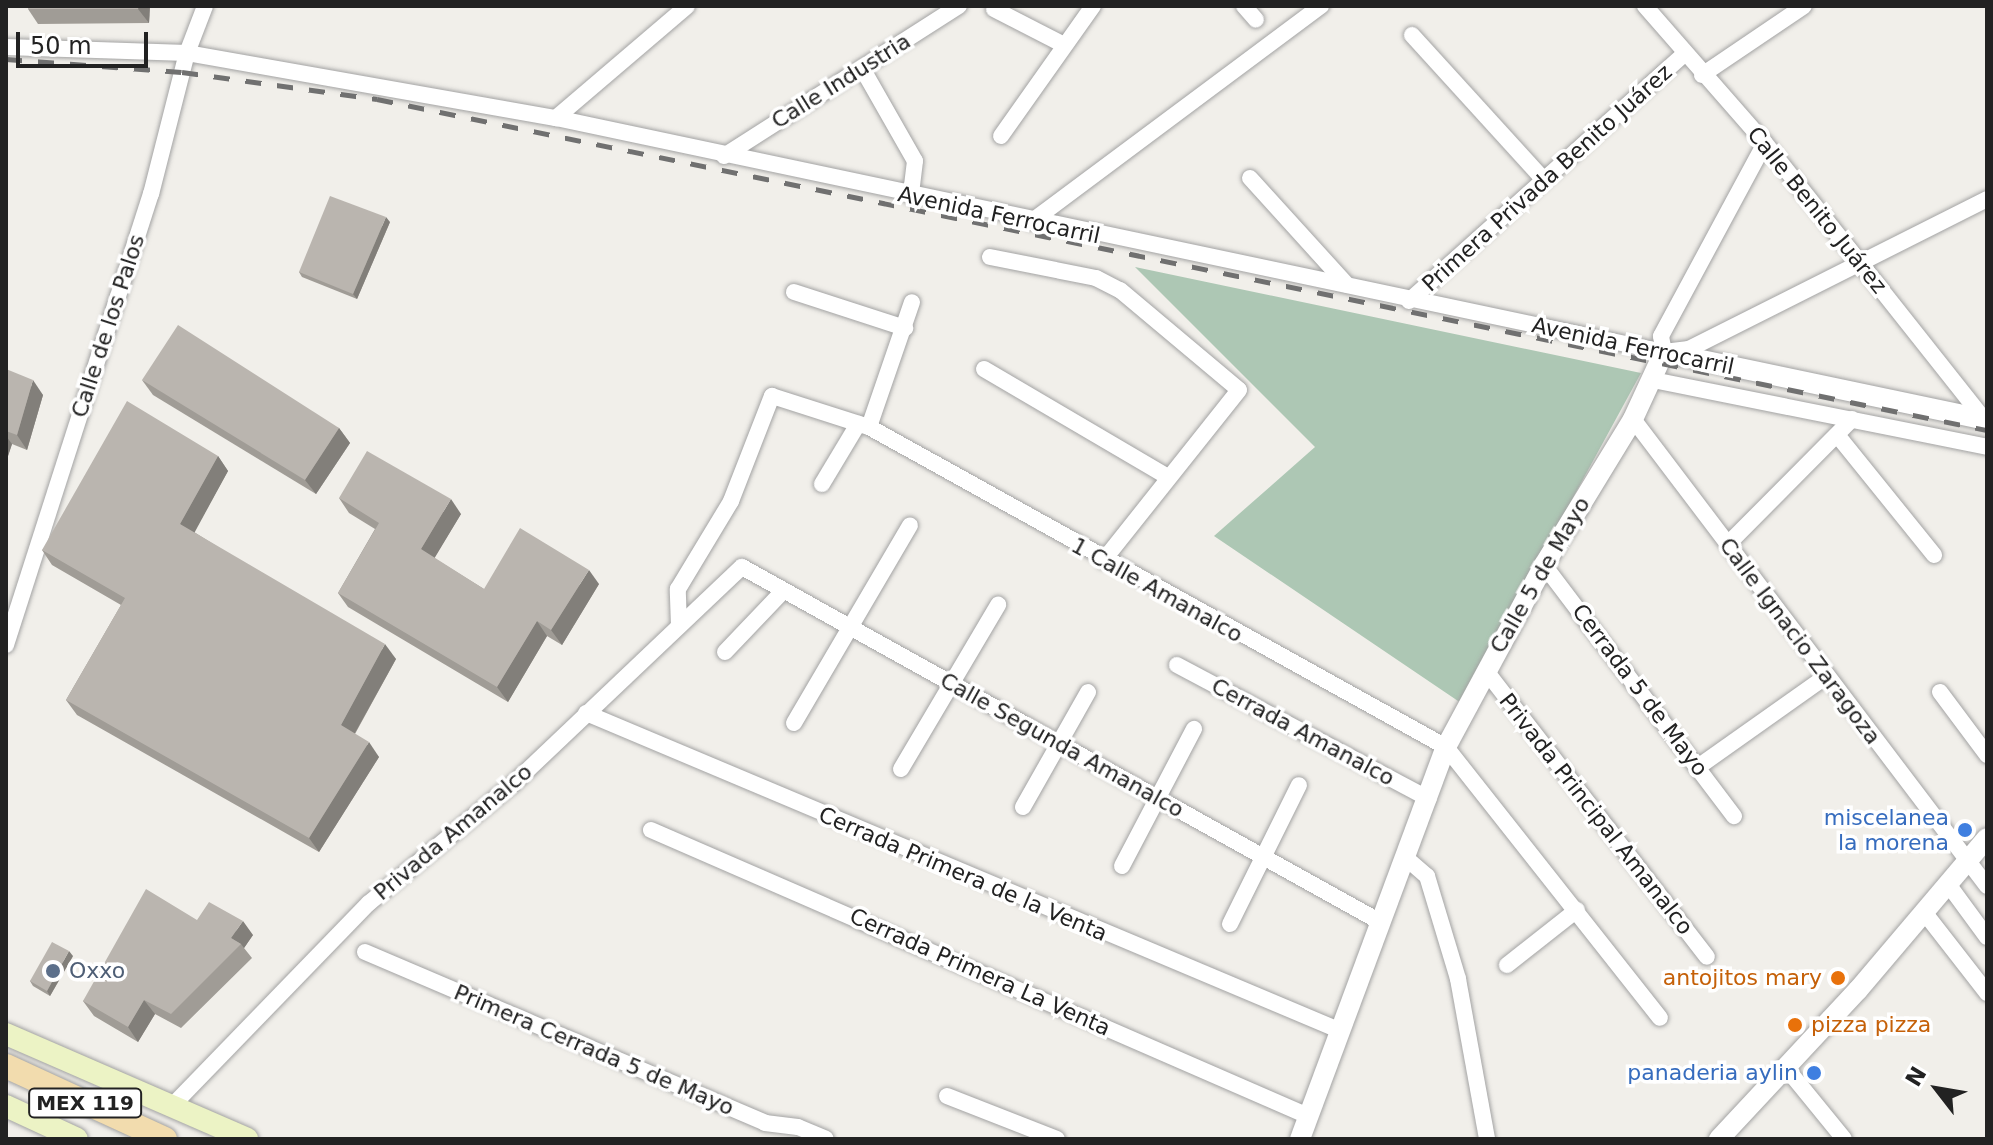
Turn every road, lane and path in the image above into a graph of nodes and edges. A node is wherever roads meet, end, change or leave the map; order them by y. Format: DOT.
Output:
graph roads {
  1 [pos="205,6"];
  2 [pos="687,6"];
  3 [pos="959,6"];
  4 [pos="1093,6"];
  5 [pos="1244,6"];
  6 [pos="1321,6"];
  7 [pos="1645,6"];
  8 [pos="1804,6"];
  9 [pos="994,9"];
  10 [pos="1256,20"];
  11 [pos="1412,35"];
  12 [pos="1062,44"];
  13 [pos="6,47"];
  14 [pos="187,53"];
  15 [pos="1684,54"];
  16 [pos="862,68"];
  17 [pos="1702,75"];
  18 [pos="556,118"];
  19 [pos="1001,136"];
  20 [pos="1765,143"];
  21 [pos="724,156"];
  22 [pos="1250,178"];
  23 [pos="1544,180"];
  24 [pos="911,196"];
  25 [pos="1987,199"];
  26 [pos="1031,222"];
  27 [pos="990,257"];
  28 [pos="1859,259"];
  29 [pos="1347,285"];
  30 [pos="794,292"];
  31 [pos="1409,301"];
  32 [pos="912,302"];
  33 [pos="905,328"];
  34 [pos="1664,352"];
  35 [pos="984,369"];
  36 [pos="1653,380"];
  37 [pos="1633,419"];
  38 [pos="1852,419"];
  39 [pos="1986,419"];
  40 [pos="864,426"];
  41 [pos="1838,436"];
  42 [pos="1987,447"];
  43 [pos="1168,477"];
  44 [pos="822,484"];
  45 [pos="910,525"];
  46 [pos="1728,544"];
  47 [pos="1934,555"];
  48 [pos="1103,561"];
  49 [pos="1544,565"];
  50 [pos="742,567"];
  51 [pos="783,591"];
  52 [pos="998,605"];
  53 [pos="679,626"];
  54 [pos="848,628"];
  55 [pos="6,645"];
  56 [pos="725,652"];
  57 [pos="1177,665"];
  58 [pos="1486,671"];
  59 [pos="1825,677"];
  60 [pos="954,684"];
  61 [pos="1088,692"];
  62 [pos="1940,692"];
  63 [pos="586,713"];
  64 [pos="794,723"];
  65 [pos="1194,729"];
  66 [pos="1058,745"];
  67 [pos="1446,747"];
  68 [pos="1987,755"];
  69 [pos="1698,767"];
  70 [pos="901,769"];
  71 [pos="1299,785"];
  72 [pos="1429,799"];
  73 [pos="1157,800"];
  74 [pos="1023,807"];
  75 [pos="1734,816"];
  76 [pos="651,830"];
  77 [pos="1987,838"];
  78 [pos="1262,857"];
  79 [pos="1406,858"];
  80 [pos="1967,862"];
  81 [pos="1122,866"];
  82 [pos="1948,884"];
  83 [pos="1987,886"];
  84 [pos="1577,910"];
  85 [pos="1924,912"];
  86 [pos="1382,923"];
  87 [pos="1230,924"];
  88 [pos="1987,937"];
  89 [pos="365,952"];
  90 [pos="1707,957"];
  91 [pos="1507,965"];
  92 [pos="1987,993"];
  93 [pos="1660,1018"];
  94 [pos="1341,1031"];
  95 [pos="6,1034"];
  96 [pos="6,1066"];
  97 [pos="1787,1069"];
  98 [pos="947,1096"];
  99 [pos="173,1105"];
  100 [pos="6,1106"];
  101 [pos="1308,1116"];
  102 [pos="77,1139"];
  103 [pos="165,1139"];
  104 [pos="247,1139"];
  105 [pos="826,1139"];
  106 [pos="1057,1139"];
  107 [pos="1300,1139"];
  108 [pos="1487,1139"];
  109 [pos="1719,1139"];
  110 [pos="1844,1139"];
  1 -- 14 [label="street, Calle de los Palos"];
  2 -- 18 [label="street"];
  3 -- 16 [label="street, Calle Industria"];
  4 -- 12 [label="street"];
  5 -- 10 [label="street"];
  6 -- 26 [label="street"];
  7 -- 15 [label="street, Calle Benito Juárez"];
  8 -- 17 [label="street"];
  9 -- 12 [label="street"];
  11 -- 23 [label="street"];
  12 -- 19 [label="street"];
  13 -- 14 [label="street, Avenida Ferrocarril"];
  14 -- 18 [label="street, Avenida Ferrocarril"];
  14 -- 55 [label="street, Calle de los Palos"];
  15 -- 17 [label="street, Calle Benito Juárez"];
  15 -- 23 [label="street, Primera Privada Benito Juárez"];
  16 -- 21 [label="street, Calle Industria"];
  16 -- 24 [label="street"];
  17 -- 20 [label="street, Calle Benito Juárez"];
  18 -- 21 [label="street, Avenida Ferrocarril"];
  20 -- 28 [label="street, Calle Benito Juárez"];
  20 -- 34 [label="street"];
  21 -- 24 [label="street, Avenida Ferrocarril"];
  22 -- 29 [label="street"];
  23 -- 31 [label="street, Primera Privada Benito Juárez"];
  24 -- 26 [label="street, Avenida Ferrocarril"];
  25 -- 28 [label="street"];
  26 -- 29 [label="street, Avenida Ferrocarril"];
  27 -- 43 [label="street"];
  28 -- 34 [label="street"];
  28 -- 39 [label="street, Calle Benito Juárez"];
  29 -- 31 [label="street, Avenida Ferrocarril"];
  30 -- 33 [label="street"];
  31 -- 34 [label="street, Avenida Ferrocarril"];
  32 -- 33 [label="street"];
  33 -- 40 [label="street"];
  34 -- 36 [label="street, Calle 5 de Mayo"];
  34 -- 39 [label="street, Avenida Ferrocarril"];
  35 -- 43 [label="street"];
  36 -- 37 [label="street, Calle 5 de Mayo"];
  36 -- 38 [label="street"];
  37 -- 46 [label="street, Calle Ignacio Zaragoza"];
  37 -- 49 [label="street, Calle 5 de Mayo"];
  38 -- 41 [label="street"];
  38 -- 42 [label="street"];
  40 -- 44 [label="street"];
  40 -- 48 [label="street, 1 Calle Amanalco"];
  40 -- 53 [label="street, 1 Calle Amanalco"];
  41 -- 46 [label="street"];
  41 -- 47 [label="street"];
  43 -- 48 [label="street"];
  45 -- 54 [label="street"];
  46 -- 59 [label="street, Calle Ignacio Zaragoza"];
  48 -- 67 [label="street, 1 Calle Amanalco"];
  49 -- 58 [label="street, Calle 5 de Mayo"];
  49 -- 69 [label="street, Cerrada 5 de Mayo"];
  50 -- 51 [label="street, Calle Segunda Amanalco"];
  50 -- 53 [label="street, Privada Amanalco"];
  51 -- 54 [label="street, Calle Segunda Amanalco"];
  51 -- 56 [label="street"];
  52 -- 60 [label="street"];
  53 -- 63 [label="street, Privada Amanalco"];
  54 -- 60 [label="street, Calle Segunda Amanalco"];
  54 -- 64 [label="street"];
  57 -- 72 [label="street, Cerrada Amanalco"];
  58 -- 67 [label="street, Calle 5 de Mayo"];
  58 -- 90 [label="street, Privada Principal Amanalco"];
  59 -- 69 [label="street"];
  59 -- 80 [label="street, Calle Ignacio Zaragoza"];
  60 -- 66 [label="street, Calle Segunda Amanalco"];
  60 -- 70 [label="street"];
  61 -- 66 [label="street"];
  62 -- 68 [label="street"];
  63 -- 94 [label="street, Cerrada Primera de la Venta"];
  63 -- 99 [label="street, Privada Amanalco"];
  65 -- 73 [label="street"];
  66 -- 73 [label="street, Calle Segunda Amanalco"];
  66 -- 74 [label="street"];
  67 -- 72 [label="street, Calle 5 de Mayo"];
  67 -- 84 [label="street"];
  69 -- 75 [label="street, Cerrada 5 de Mayo"];
  71 -- 78 [label="street"];
  72 -- 79 [label="street, Calle 5 de Mayo"];
  73 -- 78 [label="street, Calle Segunda Amanalco"];
  73 -- 81 [label="street"];
  76 -- 101 [label="street, Cerrada Primera La Venta"];
  77 -- 80 [label="street"];
  78 -- 86 [label="street, Calle Segunda Amanalco"];
  78 -- 87 [label="street"];
  79 -- 86 [label="street, Calle 5 de Mayo"];
  79 -- 108 [label="street"];
  80 -- 82 [label="street"];
  80 -- 83 [label="street, Calle Ignacio Zaragoza"];
  82 -- 85 [label="street"];
  82 -- 88 [label="street"];
  84 -- 91 [label="street"];
  84 -- 93 [label="street"];
  85 -- 92 [label="street"];
  85 -- 97 [label="street"];
  86 -- 94 [label="street, Calle 5 de Mayo"];
  89 -- 105 [label="street, Primera Cerrada 5 de Mayo"];
  94 -- 101 [label="street, Calle 5 de Mayo"];
  95 -- 99 [label="main road"];
  96 -- 103 [label="main road, MEX 119"];
  97 -- 109 [label="street"];
  97 -- 110 [label="street"];
  98 -- 106 [label="street"];
  99 -- 104 [label="main road"];
  100 -- 102 [label="main road"];
  101 -- 107 [label="street, Calle 5 de Mayo"];
}
